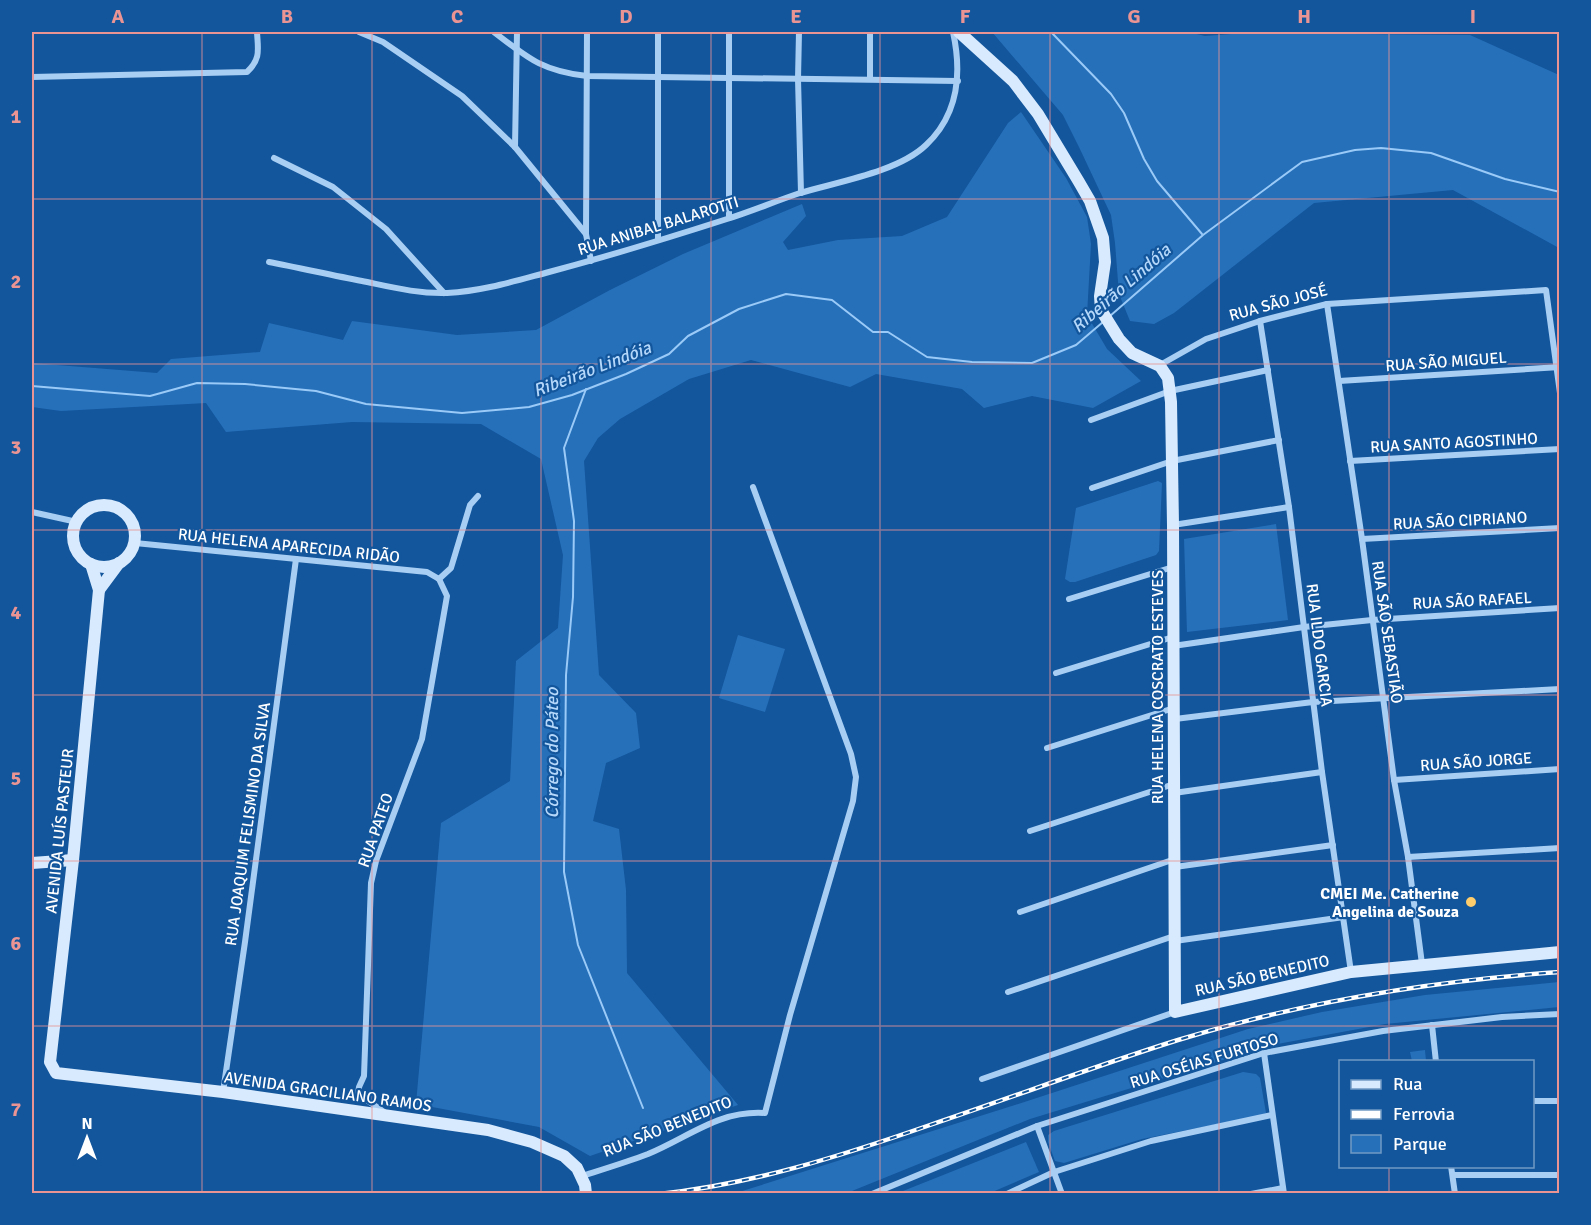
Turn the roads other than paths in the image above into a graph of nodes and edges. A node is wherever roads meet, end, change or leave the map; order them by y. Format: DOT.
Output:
graph roads {
  1 [pos="257,32"];
  2 [pos="359,32"];
  3 [pos="494,32"];
  4 [pos="517,32"];
  5 [pos="587,32"];
  6 [pos="658,32"];
  7 [pos="729,32"];
  8 [pos="799,32"];
  9 [pos="870,32"];
  10 [pos="952,32"];
  11 [pos="959,32"];
  12 [pos="517,51"];
  13 [pos="587,76"];
  14 [pos="32,77"];
  15 [pos="728,77"];
  16 [pos="658,78"];
  17 [pos="798,79"];
  18 [pos="870,79"];
  19 [pos="958,81"];
  20 [pos="515,147"];
  21 [pos="274,158"];
  22 [pos="801,193"];
  23 [pos="729,218"];
  24 [pos="586,234"];
  25 [pos="658,240"];
  26 [pos="591,261"];
  27 [pos="269,262"];
  28 [pos="444,293"];
  29 [pos="1327,304"];
  30 [pos="1260,321"];
  31 [pos="1160,366"];
  32 [pos="1557,368"];
  33 [pos="1268,370"];
  34 [pos="1339,381"];
  35 [pos="1170,391"];
  36 [pos="1560,393"];
  37 [pos="1091,420"];
  38 [pos="1279,440"];
  39 [pos="1560,449"];
  40 [pos="1172,461"];
  41 [pos="1350,461"];
  42 [pos="753,487"];
  43 [pos="1092,488"];
  44 [pos="478,496"];
  45 [pos="1289,507"];
  46 [pos="32,512"];
  47 [pos="77,522"];
  48 [pos="1173,525"];
  49 [pos="1560,528"];
  50 [pos="1362,539"];
  51 [pos="135,543"];
  52 [pos="296,559"];
  53 [pos="119,563"];
  54 [pos="91,564"];
  55 [pos="1173,567"];
  56 [pos="439,579"];
  57 [pos="99,590"];
  58 [pos="1069,599"];
  59 [pos="1560,608"];
  60 [pos="1372,620"];
  61 [pos="1304,627"];
  62 [pos="1173,642"];
  63 [pos="1056,673"];
  64 [pos="1560,689"];
  65 [pos="1383,698"];
  66 [pos="1313,702"];
  67 [pos="1175,714"];
  68 [pos="1047,748"];
  69 [pos="1560,769"];
  70 [pos="1322,772"];
  71 [pos="1394,780"];
  72 [pos="1174,788"];
  73 [pos="1030,831"];
  74 [pos="1333,845"];
  75 [pos="1560,848"];
  76 [pos="1408,857"];
  77 [pos="73,860"];
  78 [pos="32,862"];
  79 [pos="1175,863"];
  80 [pos="1020,912"];
  81 [pos="1344,917"];
  82 [pos="1175,939"];
  83 [pos="1560,952"];
  84 [pos="1422,964"];
  85 [pos="1351,972"];
  86 [pos="1008,992"];
  87 [pos="1175,1012"];
  88 [pos="1560,1014"];
  89 [pos="1432,1025"];
  90 [pos="1264,1053"];
  91 [pos="1436,1060"];
  92 [pos="56,1073"];
  93 [pos="982,1079"];
  94 [pos="223,1092"];
  95 [pos="1534,1101"];
  96 [pos="1560,1101"];
  97 [pos="390,1115"];
  98 [pos="1272,1115"];
  99 [pos="1036,1126"];
  100 [pos="1451,1168"];
  101 [pos="1054,1172"];
  102 [pos="1453,1175"];
  103 [pos="1560,1175"];
  104 [pos="582,1176"];
  105 [pos="1283,1191"];
  106 [pos="586,1194"];
  107 [pos="872,1194"];
  108 [pos="1007,1194"];
  109 [pos="1062,1194"];
  110 [pos="1251,1194"];
  111 [pos="1455,1194"];
  1 -- 14 [label="street"];
  2 -- 20 [label="street"];
  3 -- 12 [label="street"];
  4 -- 12 [label="street"];
  5 -- 13 [label="street"];
  6 -- 16 [label="street"];
  7 -- 15 [label="street"];
  8 -- 17 [label="street"];
  9 -- 18 [label="street"];
  10 -- 19 [label="street, RUA ANIBAL BALAROTTI"];
  11 -- 31 [label="street"];
  12 -- 13 [label="street"];
  12 -- 20 [label="street"];
  13 -- 16 [label="street"];
  13 -- 24 [label="street"];
  15 -- 16 [label="street"];
  15 -- 17 [label="street"];
  15 -- 23 [label="street"];
  16 -- 25 [label="street"];
  17 -- 18 [label="street"];
  17 -- 22 [label="street"];
  18 -- 19 [label="street"];
  19 -- 22 [label="street, RUA ANIBAL BALAROTTI"];
  20 -- 24 [label="street"];
  21 -- 28 [label="street"];
  22 -- 23 [label="street, RUA ANIBAL BALAROTTI"];
  23 -- 25 [label="street, RUA ANIBAL BALAROTTI"];
  24 -- 26 [label="street"];
  25 -- 26 [label="street, RUA ANIBAL BALAROTTI"];
  26 -- 28 [label="street, RUA ANIBAL BALAROTTI"];
  27 -- 28 [label="street, RUA ANIBAL BALAROTTI"];
  29 -- 30 [label="street, RUA SÃO JOSÉ"];
  29 -- 32 [label="street, RUA SÃO JOSÉ"];
  29 -- 34 [label="street, RUA SÃO SEBASTIÃO"];
  30 -- 31 [label="street, RUA SÃO JOSÉ"];
  30 -- 33 [label="street, RUA ILDO GARCIA"];
  31 -- 35 [label="street, RUA HELENA COSCRATO ESTEVES"];
  32 -- 34 [label="street, RUA SÃO MIGUEL"];
  32 -- 36 [label="street"];
  33 -- 35 [label="street"];
  33 -- 38 [label="street, RUA ILDO GARCIA"];
  34 -- 41 [label="street, RUA SÃO SEBASTIÃO"];
  35 -- 37 [label="street"];
  35 -- 40 [label="street, RUA HELENA COSCRATO ESTEVES"];
  38 -- 40 [label="street"];
  38 -- 45 [label="street, RUA ILDO GARCIA"];
  39 -- 41 [label="street, RUA SANTO AGOSTINHO"];
  40 -- 43 [label="street"];
  40 -- 48 [label="street, RUA HELENA COSCRATO ESTEVES"];
  41 -- 50 [label="street, RUA SÃO SEBASTIÃO"];
  42 -- 104 [label="street, RUA SÃO BENEDITO"];
  44 -- 56 [label="street"];
  45 -- 48 [label="street"];
  45 -- 61 [label="street, RUA ILDO GARCIA"];
  46 -- 47 [label="street"];
  47 -- 51 [label="street"];
  47 -- 54 [label="street"];
  48 -- 55 [label="street, RUA HELENA COSCRATO ESTEVES"];
  49 -- 50 [label="street, RUA SÃO CIPRIANO"];
  50 -- 60 [label="street, RUA SÃO SEBASTIÃO"];
  51 -- 52 [label="street, RUA HELENA APARECIDA RIDÃO"];
  51 -- 53 [label="street"];
  52 -- 56 [label="street, RUA HELENA APARECIDA RIDÃO"];
  52 -- 94 [label="street, RUA JOAQUIM FELISMINO DA SILVA"];
  53 -- 54 [label="street"];
  53 -- 57 [label="street"];
  54 -- 57 [label="street, AVENIDA LUÍS PASTEUR"];
  55 -- 58 [label="street"];
  55 -- 62 [label="street, RUA HELENA COSCRATO ESTEVES"];
  56 -- 97 [label="street, RUA PATEO"];
  57 -- 77 [label="street, AVENIDA LUÍS PASTEUR"];
  59 -- 60 [label="street, RUA SÃO RAFAEL"];
  60 -- 61 [label="street, RUA SÃO RAFAEL"];
  60 -- 65 [label="street, RUA SÃO SEBASTIÃO"];
  61 -- 62 [label="street, RUA SÃO RAFAEL"];
  61 -- 66 [label="street, RUA ILDO GARCIA"];
  62 -- 63 [label="street, RUA SÃO RAFAEL"];
  62 -- 67 [label="street, RUA HELENA COSCRATO ESTEVES"];
  64 -- 65 [label="street"];
  65 -- 66 [label="street"];
  65 -- 71 [label="street, RUA SÃO SEBASTIÃO"];
  66 -- 67 [label="street"];
  66 -- 70 [label="street, RUA ILDO GARCIA"];
  67 -- 68 [label="street"];
  67 -- 72 [label="street, RUA HELENA COSCRATO ESTEVES"];
  69 -- 71 [label="street, RUA SÃO JORGE"];
  70 -- 72 [label="street"];
  70 -- 74 [label="street, RUA ILDO GARCIA"];
  71 -- 76 [label="street, RUA SÃO SEBASTIÃO"];
  72 -- 73 [label="street"];
  72 -- 79 [label="street, RUA HELENA COSCRATO ESTEVES"];
  74 -- 79 [label="street"];
  74 -- 81 [label="street, RUA ILDO GARCIA"];
  75 -- 76 [label="street"];
  76 -- 84 [label="street, RUA SÃO SEBASTIÃO"];
  77 -- 78 [label="street"];
  77 -- 92 [label="street, AVENIDA LUÍS PASTEUR"];
  79 -- 80 [label="street"];
  79 -- 82 [label="street, RUA HELENA COSCRATO ESTEVES"];
  81 -- 82 [label="street"];
  81 -- 85 [label="street, RUA ILDO GARCIA"];
  82 -- 86 [label="street"];
  82 -- 87 [label="street, RUA HELENA COSCRATO ESTEVES"];
  83 -- 84 [label="street, RUA SÃO BENEDITO"];
  84 -- 85 [label="street, RUA SÃO BENEDITO"];
  85 -- 87 [label="street, RUA SÃO BENEDITO"];
  87 -- 93 [label="street, RUA SÃO BENEDITO"];
  88 -- 89 [label="street, RUA OSÉIAS FURTOSO"];
  89 -- 90 [label="street, RUA OSÉIAS FURTOSO"];
  89 -- 91 [label="street"];
  90 -- 98 [label="street"];
  90 -- 99 [label="street, RUA OSÉIAS FURTOSO"];
  92 -- 94 [label="street, AVENIDA GRACILIANO RAMOS"];
  94 -- 97 [label="street, AVENIDA GRACILIANO RAMOS"];
  95 -- 96 [label="street"];
  97 -- 104 [label="street, AVENIDA GRACILIANO RAMOS"];
  98 -- 101 [label="street"];
  98 -- 105 [label="street"];
  99 -- 101 [label="street"];
  99 -- 107 [label="street, RUA OSÉIAS FURTOSO"];
  100 -- 102 [label="street"];
  101 -- 108 [label="street"];
  101 -- 109 [label="street"];
  102 -- 103 [label="street"];
  102 -- 111 [label="street"];
  104 -- 106 [label="street"];
  105 -- 110 [label="street"];
}
